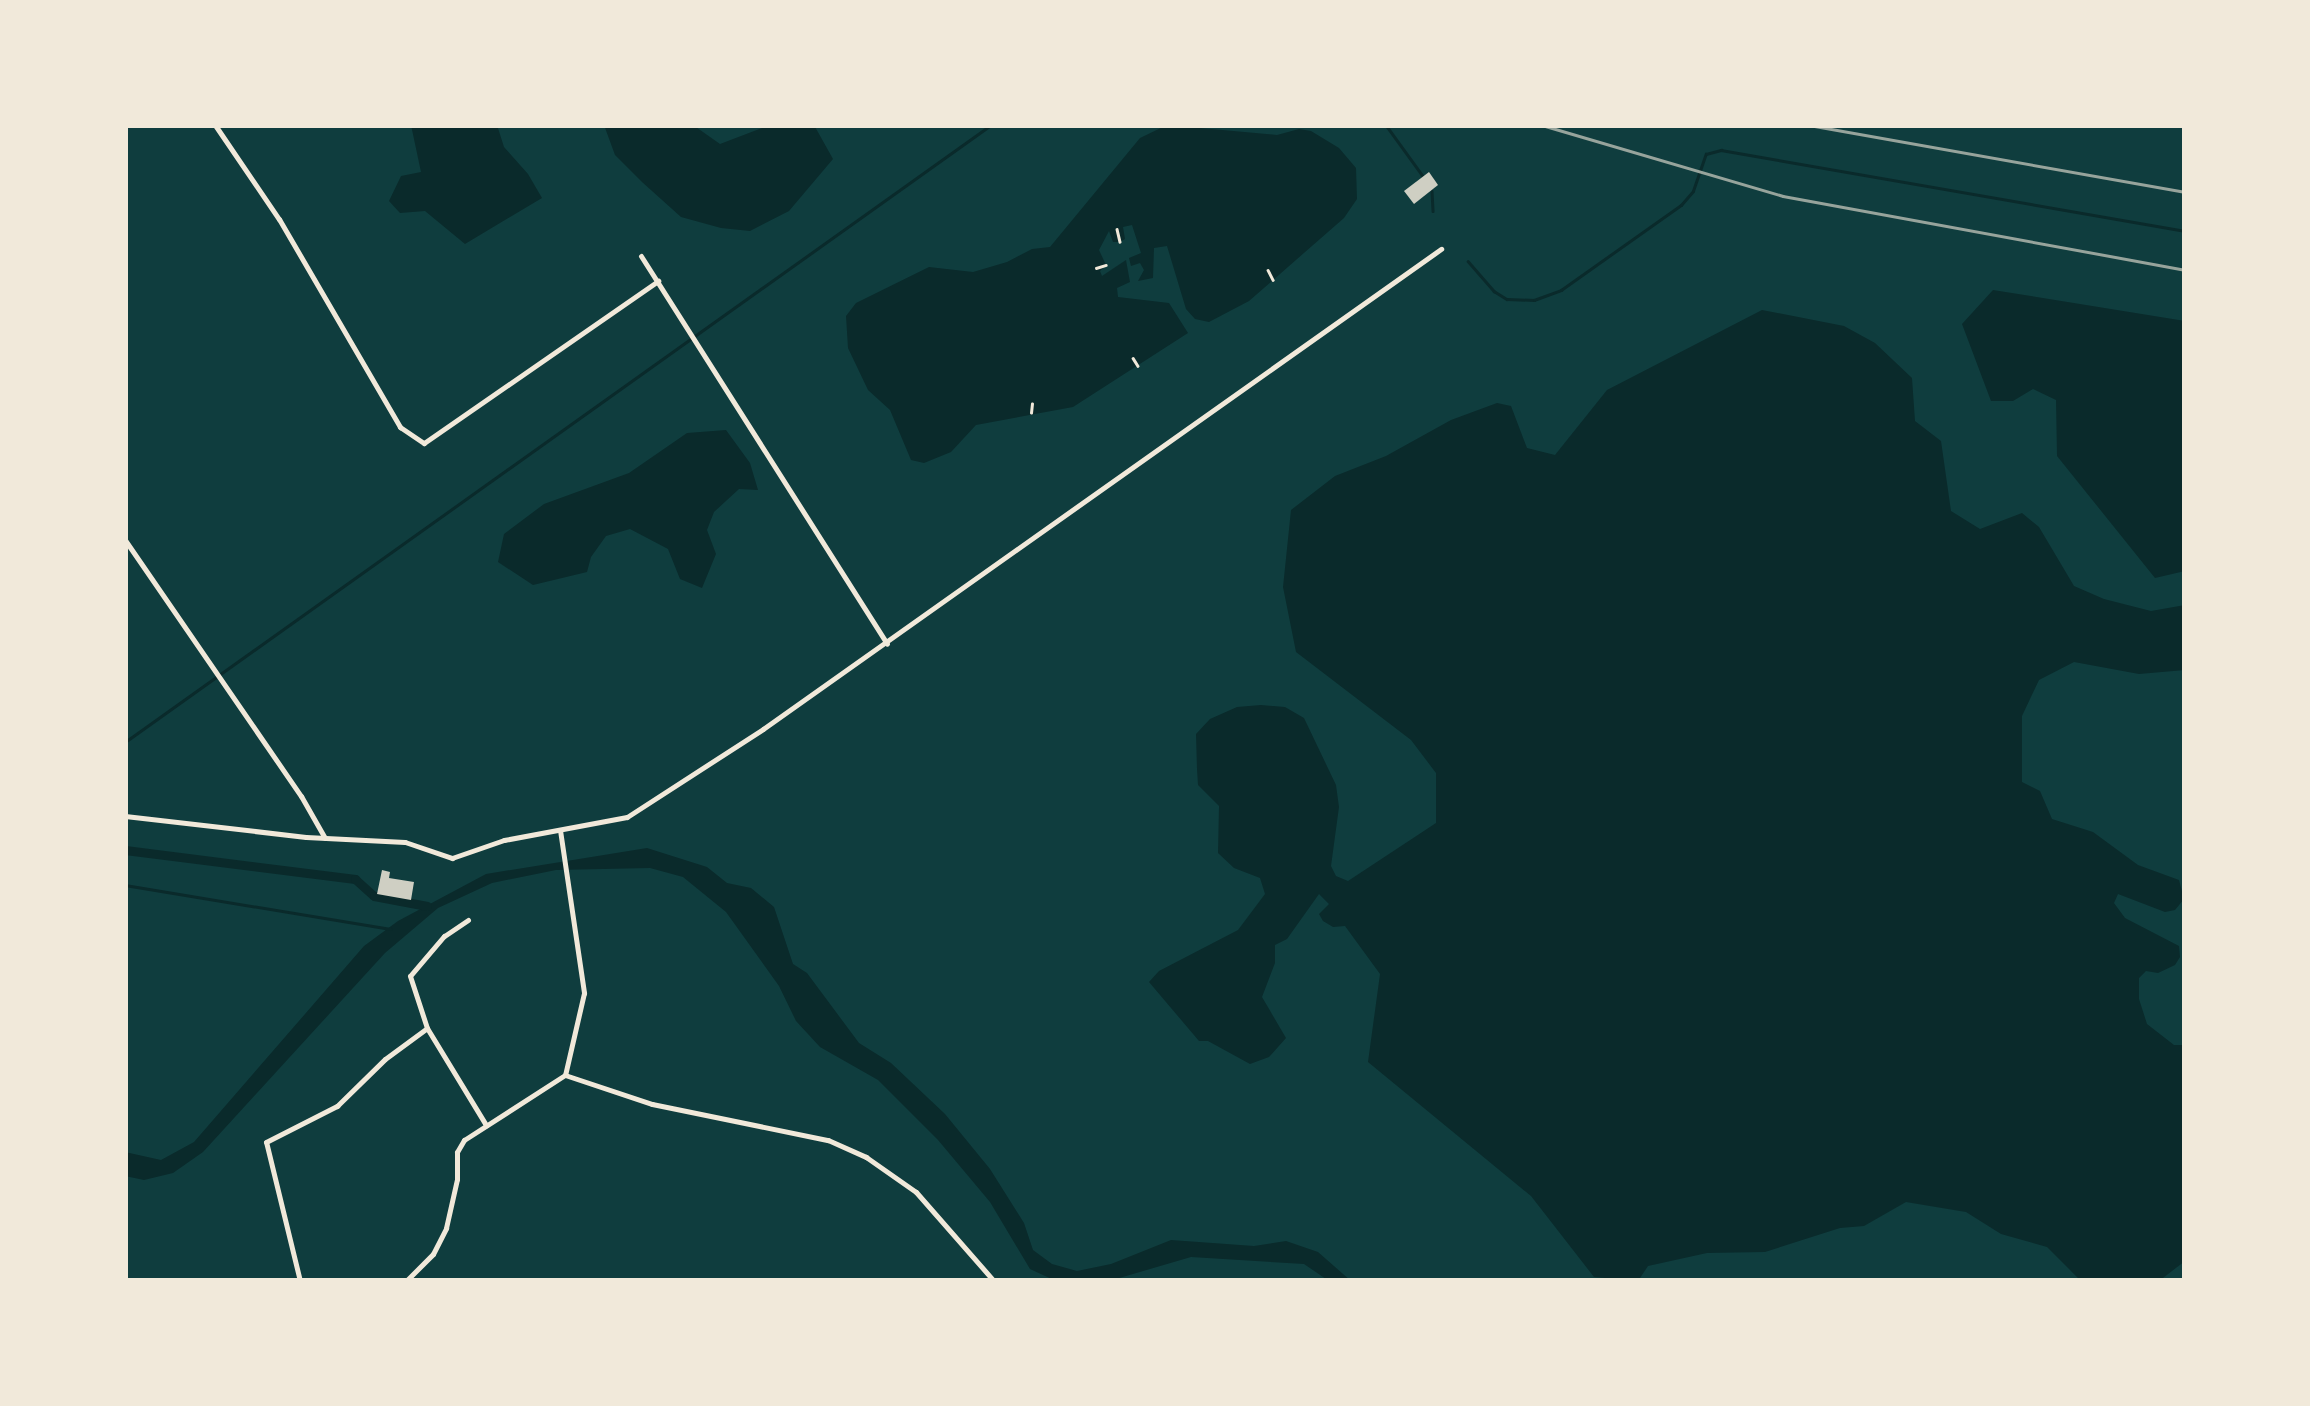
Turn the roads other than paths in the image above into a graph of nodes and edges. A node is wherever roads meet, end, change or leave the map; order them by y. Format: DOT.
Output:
graph roads {
  1 [pos="216,125"];
  2 [pos="1441,249"];
  3 [pos="641,256"];
  4 [pos="658,281"];
  5 [pos="125,540"];
  6 [pos="887,642"];
  7 [pos="125,816"];
  8 [pos="561,834"];
  9 [pos="325,838"];
  10 [pos="468,920"];
  11 [pos="428,1028"];
  12 [pos="564,1075"];
  13 [pos="486,1125"];
  14 [pos="300,1281"];
  15 [pos="406,1281"];
  16 [pos="994,1281"];
  1 -- 4 [label="street"];
  2 -- 6 [label="street"];
  3 -- 4 [label="street"];
  4 -- 6 [label="street"];
  5 -- 9 [label="street"];
  6 -- 8 [label="street"];
  7 -- 9 [label="street"];
  8 -- 9 [label="street"];
  8 -- 12 [label="street"];
  10 -- 11 [label="street"];
  11 -- 13 [label="street"];
  11 -- 14 [label="street"];
  12 -- 13 [label="street"];
  12 -- 16 [label="street"];
  13 -- 15 [label="street"];
}
